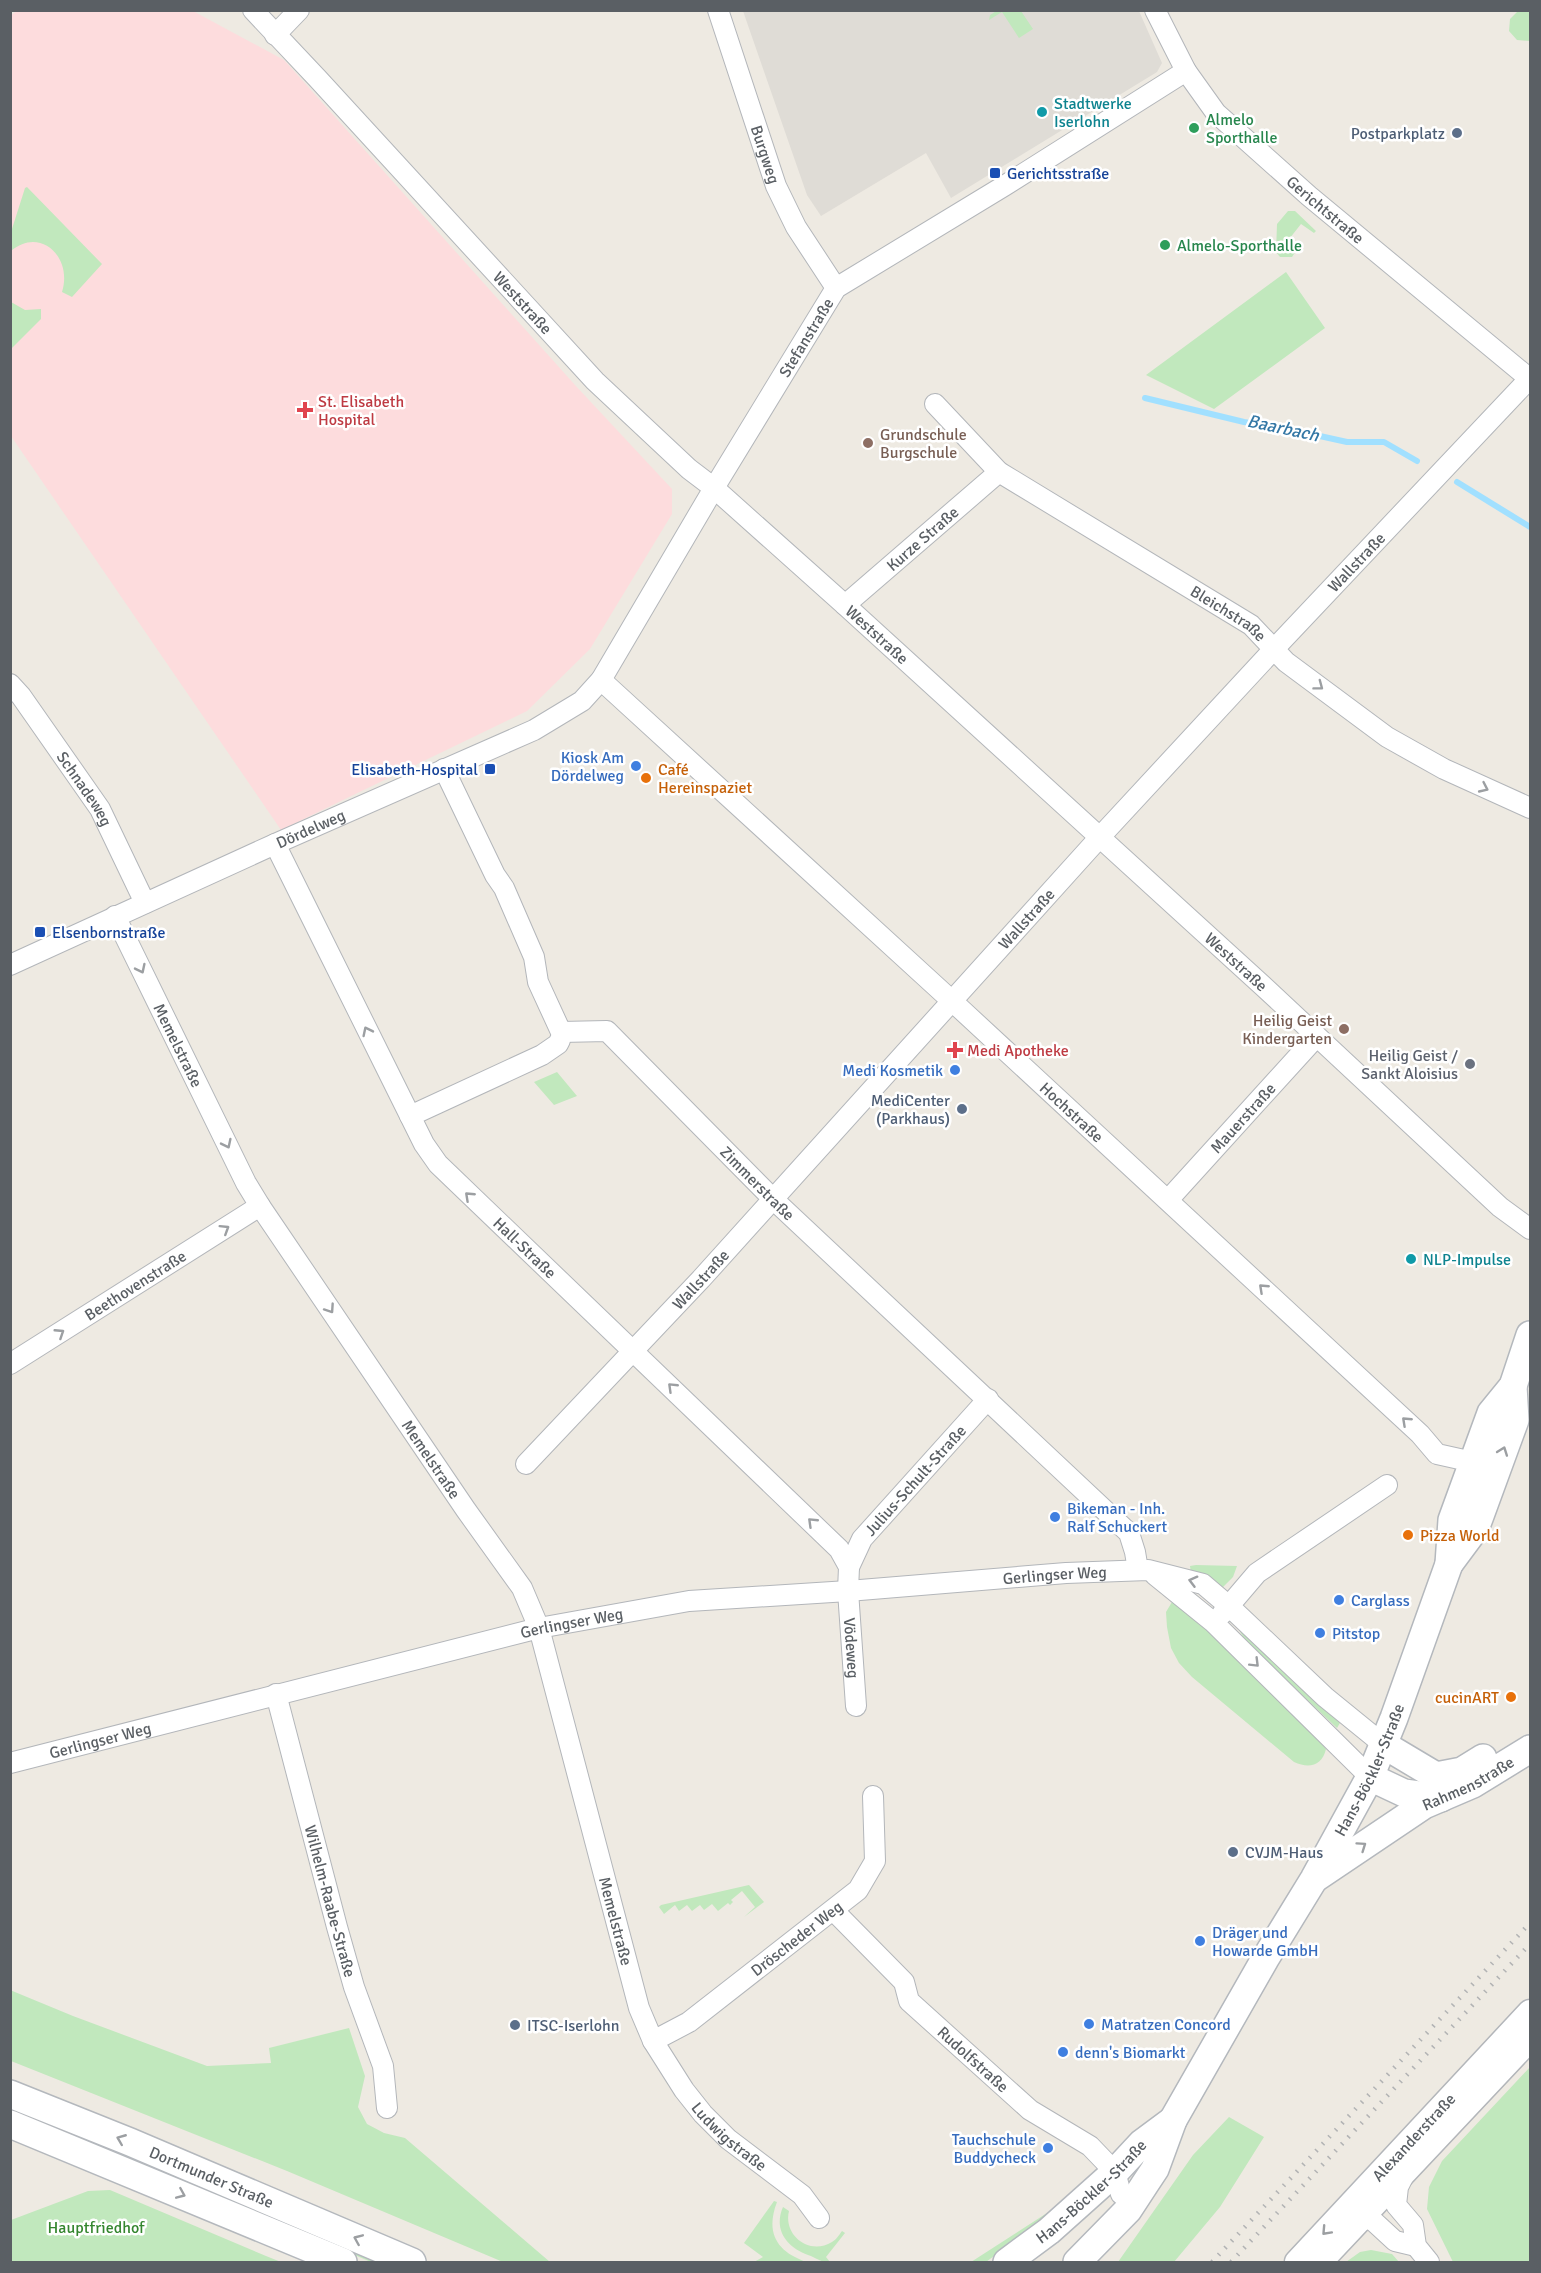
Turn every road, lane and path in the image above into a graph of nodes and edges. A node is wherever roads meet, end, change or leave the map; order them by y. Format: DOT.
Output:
graph roads {
  1 [pos="253,10"];
  2 [pos="299,10"];
  3 [pos="718,10"];
  4 [pos="1155,10"];
  5 [pos="275,34"];
  6 [pos="1186,71"];
  7 [pos="836,288"];
  8 [pos="1530,378"];
  9 [pos="935,404"];
  10 [pos="999,472"];
  11 [pos="714,488"];
  12 [pos="845,605"];
  13 [pos="1274,649"];
  14 [pos="601,680"];
  15 [pos="10,684"];
  16 [pos="444,769"];
  17 [pos="1530,808"];
  18 [pos="1099,838"];
  19 [pos="275,844"];
  20 [pos="145,903"];
  21 [pos="115,916"];
  22 [pos="10,964"];
  23 [pos="952,1001"];
  24 [pos="1316,1037"];
  25 [pos="560,1040"];
  26 [pos="410,1116"];
  27 [pos="774,1200"];
  28 [pos="1168,1200"];
  29 [pos="260,1206"];
  30 [pos="1530,1229"];
  31 [pos="1530,1335"];
  32 [pos="634,1350"];
  33 [pos="10,1364"];
  34 [pos="1513,1386"];
  35 [pos="988,1399"];
  36 [pos="1522,1421"];
  37 [pos="1473,1462"];
  38 [pos="526,1464"];
  39 [pos="1492,1482"];
  40 [pos="1387,1485"];
  41 [pos="1463,1524"];
  42 [pos="849,1567"];
  43 [pos="1143,1570"];
  44 [pos="848,1591"];
  45 [pos="1230,1606"];
  46 [pos="1213,1622"];
  47 [pos="539,1628"];
  48 [pos="276,1694"];
  49 [pos="856,1706"];
  50 [pos="1530,1730"];
  51 [pos="1384,1745"];
  52 [pos="1530,1749"];
  53 [pos="10,1763"];
  54 [pos="1370,1777"];
  55 [pos="873,1796"];
  56 [pos="1441,1798"];
  57 [pos="1314,1879"];
  58 [pos="834,1911"];
  59 [pos="1530,2012"];
  60 [pos="1530,2026"];
  61 [pos="1530,2039"];
  62 [pos="653,2041"];
  63 [pos="10,2094"];
  64 [pos="387,2108"];
  65 [pos="1173,2120"];
  66 [pos="10,2124"];
  67 [pos="1118,2183"];
  68 [pos="1372,2207"];
  69 [pos="819,2218"];
  70 [pos="1416,2246"];
  71 [pos="343,2262"];
  72 [pos="412,2262"];
  73 [pos="1007,2262"];
  74 [pos="1032,2262"];
  75 [pos="1057,2262"];
  76 [pos="1077,2262"];
  77 [pos="1297,2262"];
  78 [pos="1320,2262"];
  79 [pos="1429,2262"];
  1 -- 5 [label="street, Weststraße"];
  2 -- 5 [label="street"];
  3 -- 7 [label="street, Burgweg"];
  4 -- 6 [label="street, Gerichtstraße"];
  5 -- 11 [label="street, Weststraße"];
  6 -- 7 [label="street, Stefanstraße"];
  6 -- 8 [label="street, Gerichtstraße"];
  7 -- 11 [label="street, Stefanstraße"];
  8 -- 13 [label="street, Wallstraße"];
  9 -- 10 [label="street, Bleichstraße"];
  10 -- 12 [label="street, Kurze Straße"];
  10 -- 13 [label="street, Bleichstraße"];
  11 -- 12 [label="street, Weststraße"];
  11 -- 14 [label="street, Stefanstraße"];
  12 -- 18 [label="street, Weststraße"];
  13 -- 17 [label="street, Bleichstraße, one-way"];
  13 -- 18 [label="street, Wallstraße"];
  14 -- 16 [label="street, Dördelweg"];
  14 -- 23 [label="street, Hochstraße"];
  15 -- 20 [label="street, Schnadeweg"];
  16 -- 19 [label="street, Dördelweg"];
  16 -- 27 [label="street, Zimmerstraße"];
  18 -- 23 [label="street, Wallstraße"];
  18 -- 24 [label="street, Weststraße"];
  19 -- 20 [label="street, Dördelweg"];
  26 -- 19 [label="street, Hall-Straße, one-way"];
  20 -- 21 [label="street, Dördelweg"];
  21 -- 22 [label="street, Dördelweg"];
  21 -- 29 [label="street, Memelstraße, one-way"];
  23 -- 27 [label="street, Wallstraße"];
  23 -- 28 [label="street, Hochstraße"];
  24 -- 28 [label="street, Mauerstraße"];
  24 -- 30 [label="street, Weststraße"];
  25 -- 26 [label="street"];
  32 -- 26 [label="street, Hall-Straße, one-way"];
  27 -- 32 [label="street, Wallstraße"];
  27 -- 35 [label="street, Zimmerstraße"];
  37 -- 28 [label="street, Hochstraße, one-way"];
  33 -- 29 [label="street, Beethovenstraße, one-way"];
  29 -- 47 [label="street, Memelstraße, one-way"];
  31 -- 34 [label="main road, Hans-Böckler-Straße"];
  32 -- 38 [label="street, Wallstraße"];
  42 -- 32 [label="street, Hall-Straße, one-way"];
  34 -- 36 [label="main road, Hans-Böckler-Straße"];
  34 -- 37 [label="main road, Hans-Böckler-Straße"];
  35 -- 42 [label="street, Julius-Schult-Straße"];
  35 -- 43 [label="street, Zimmerstraße"];
  39 -- 36 [label="main road, Hans-Böckler-Straße, one-way"];
  37 -- 39 [label="street"];
  37 -- 41 [label="main road, Hans-Böckler-Straße"];
  39 -- 41 [label="main road, Hans-Böckler-Straße"];
  40 -- 45 [label="street"];
  41 -- 51 [label="main road, Hans-Böckler-Straße"];
  42 -- 44 [label="street"];
  43 -- 44 [label="street, Gerlingser Weg"];
  45 -- 43 [label="street, Gerlingser Weg, one-way"];
  43 -- 46 [label="street"];
  44 -- 47 [label="street, Gerlingser Weg"];
  44 -- 49 [label="street, Vödeweg"];
  45 -- 46 [label="street"];
  45 -- 51 [label="street, Gerlingser Weg"];
  46 -- 54 [label="street, one-way"];
  47 -- 48 [label="street, Gerlingser Weg"];
  47 -- 62 [label="street, Memelstraße"];
  48 -- 53 [label="street, Gerlingser Weg"];
  48 -- 64 [label="street, Wilhelm-Raabe-Straße"];
  50 -- 51 [label="main road, Rahmenstraße"];
  51 -- 54 [label="main road, Hans-Böckler-Straße"];
  52 -- 56 [label="main road, Rahmenstraße"];
  54 -- 56 [label="main road, Rahmenstraße"];
  54 -- 57 [label="main road, Hans-Böckler-Straße"];
  55 -- 58 [label="street, Dröscheder Weg"];
  57 -- 56 [label="main road, one-way"];
  57 -- 65 [label="main road, Hans-Böckler-Straße"];
  58 -- 62 [label="street, Dröscheder Weg"];
  58 -- 67 [label="street, Rudolfstraße"];
  59 -- 68 [label="street, Alexanderstraße"];
  60 -- 68 [label="street, Alexanderstraße"];
  61 -- 68 [label="street, Alexanderstraße"];
  62 -- 69 [label="street, Ludwigstraße"];
  72 -- 63 [label="main road, Dortmunder Straße, one-way"];
  65 -- 67 [label="main road, Hans-Böckler-Straße"];
  65 -- 76 [label="main road, Hans-Böckler-Straße"];
  66 -- 71 [label="main road, Dortmunder Straße, one-way"];
  67 -- 73 [label="main road, Hans-Böckler-Straße"];
  67 -- 74 [label="main road"];
  67 -- 75 [label="main road, Hans-Böckler-Straße"];
  68 -- 70 [label="street"];
  68 -- 70 [label="street"];
  68 -- 77 [label="street, Alexanderstraße, one-way"];
  68 -- 78 [label="street, Alexanderstraße"];
  70 -- 79 [label="street"];
}
